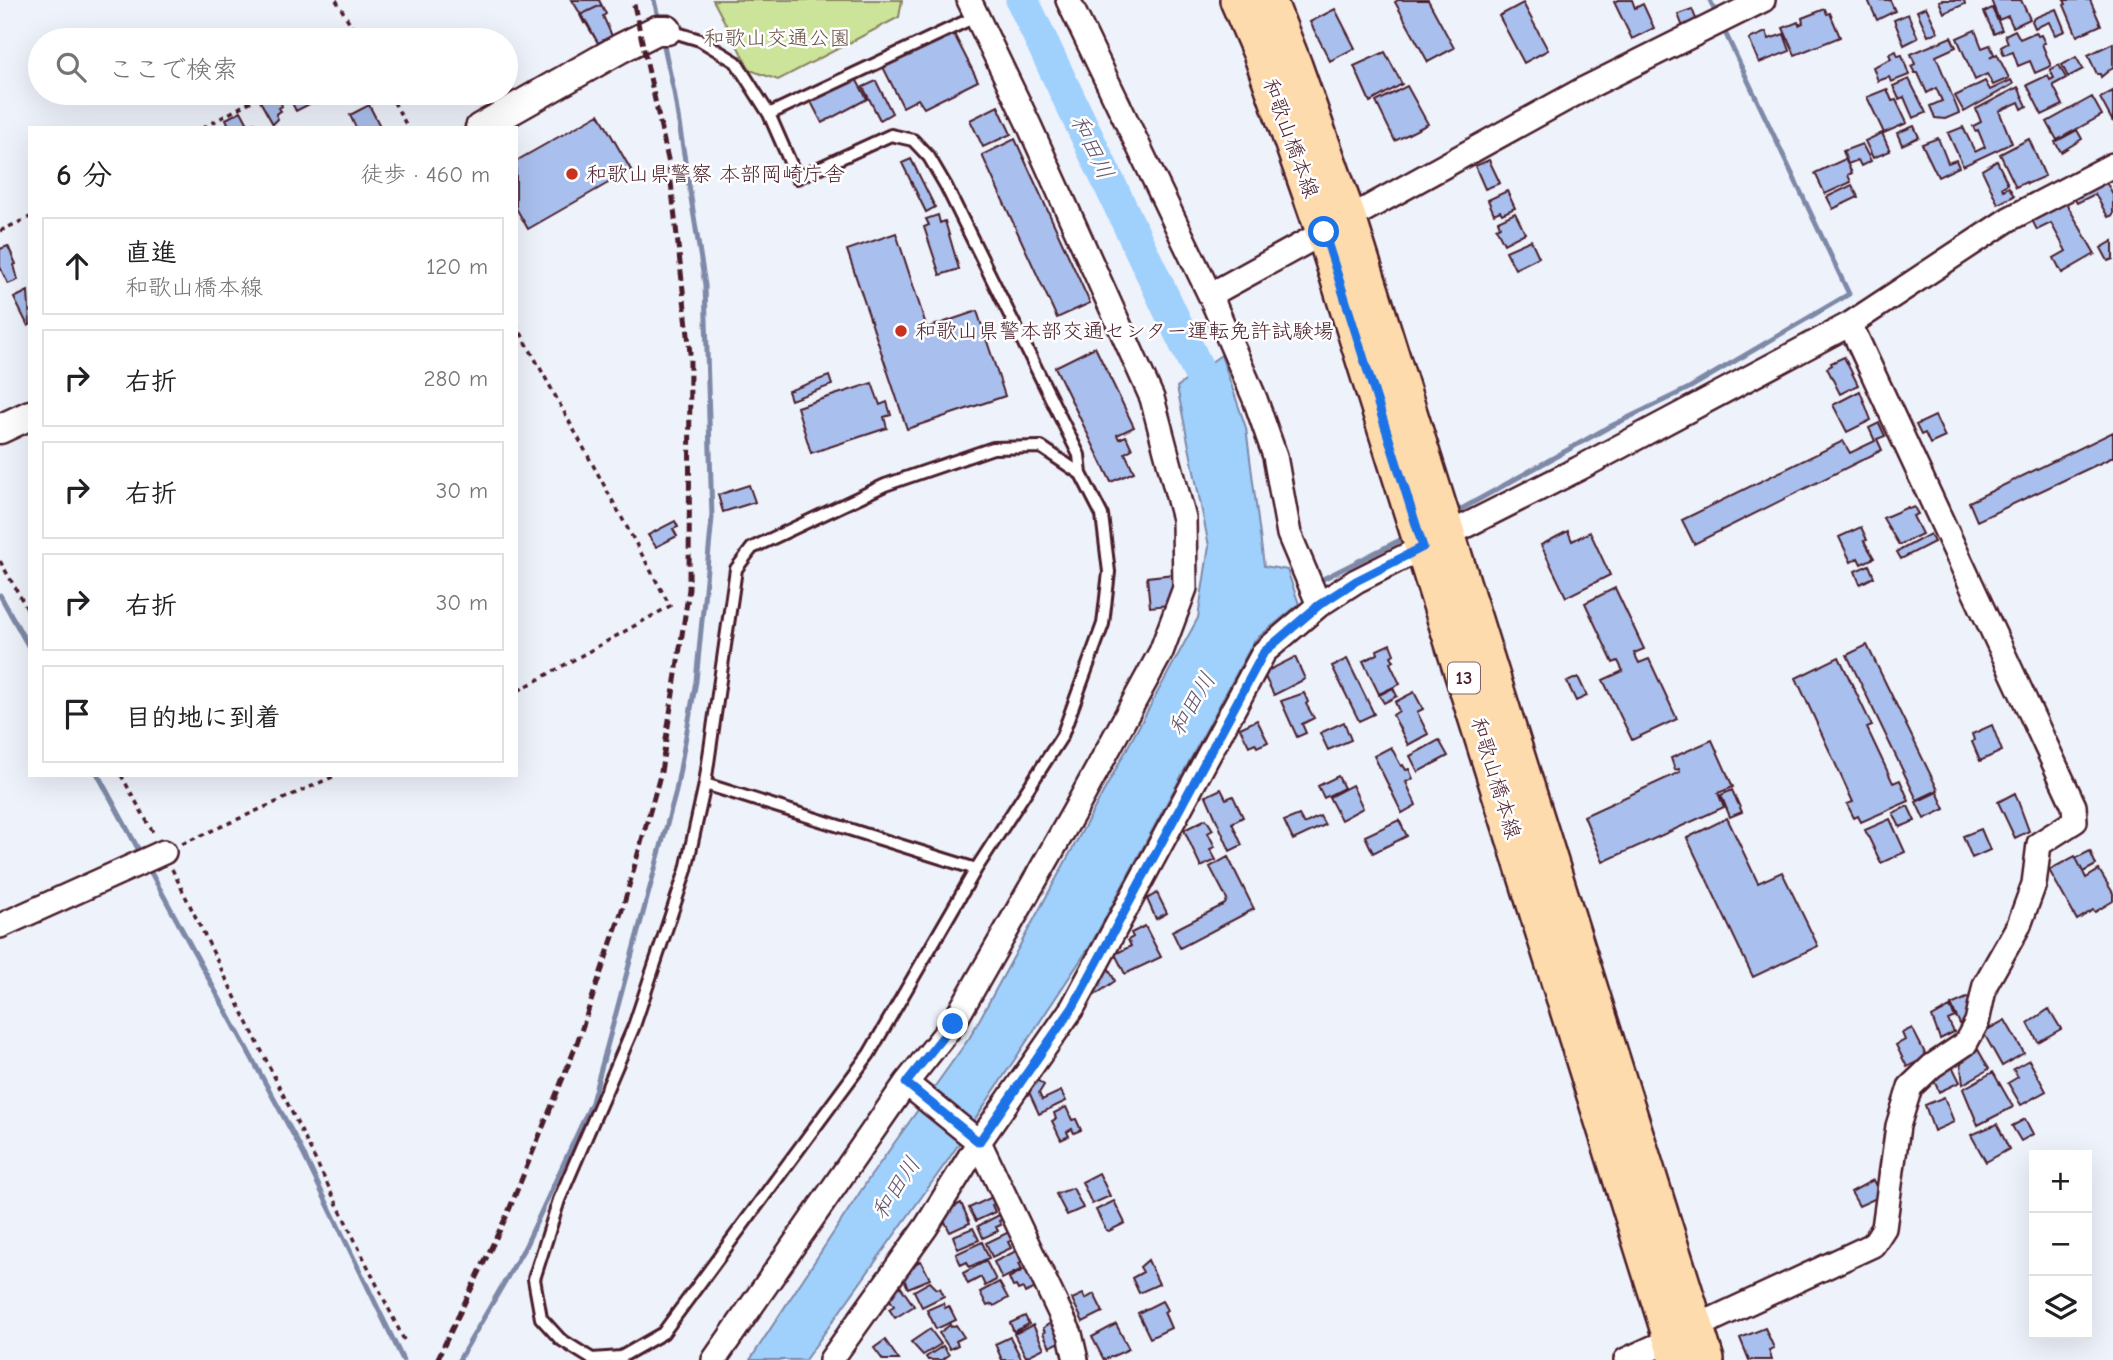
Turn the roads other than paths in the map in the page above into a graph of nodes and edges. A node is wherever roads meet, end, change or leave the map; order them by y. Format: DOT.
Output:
graph roads {
  1 [pos="1068,0"];
  2 [pos="1238,0"];
  3 [pos="1268,0"];
  4 [pos="1763,0"];
  5 [pos="973,8"];
  6 [pos="667,30"];
  7 [pos="769,114"];
  8 [pos="484,126"];
  9 [pos="2113,165"];
  10 [pos="1336,225"];
  11 [pos="1210,295"];
  12 [pos="1850,324"];
  13 [pos="28,416"];
  14 [pos="0,429"];
  15 [pos="1081,474"];
  16 [pos="1436,541"];
  17 [pos="1319,605"];
  18 [pos="705,784"];
  19 [pos="164,852"];
  20 [pos="976,869"];
  21 [pos="0,926"];
  22 [pos="909,1086"];
  23 [pos="979,1142"];
  24 [pos="1682,1342"];
  25 [pos="715,1360"];
  26 [pos="831,1360"];
  27 [pos="1076,1360"];
  28 [pos="1626,1360"];
  29 [pos="1706,1360"];
  1 -- 11 [label="street"];
  2 -- 10 [label="main road, 和歌山橋本線 / 13"];
  3 -- 10 [label="main road, 和歌山橋本線 / 13"];
  4 -- 10 [label="street"];
  5 -- 7 [label="lane"];
  5 -- 22 [label="street"];
  6 -- 7 [label="lane"];
  6 -- 8 [label="street"];
  7 -- 15 [label="lane"];
  9 -- 12 [label="street"];
  10 -- 11 [label="street"];
  10 -- 16 [label="main road, 和歌山橋本線 / 13"];
  11 -- 17 [label="street"];
  12 -- 16 [label="street"];
  12 -- 24 [label="street"];
  13 -- 14 [label="street"];
  15 -- 18 [label="lane"];
  15 -- 20 [label="lane"];
  16 -- 17 [label="street"];
  16 -- 24 [label="main road, 和歌山橋本線 / 13"];
  17 -- 23 [label="street"];
  18 -- 20 [label="lane"];
  18 -- 20 [label="lane"];
  19 -- 21 [label="street"];
  22 -- 23 [label="street"];
  22 -- 25 [label="street"];
  23 -- 26 [label="street"];
  23 -- 27 [label="street"];
  24 -- 28 [label="street"];
  24 -- 29 [label="main road, 和歌山橋本線 / 13"];
}
